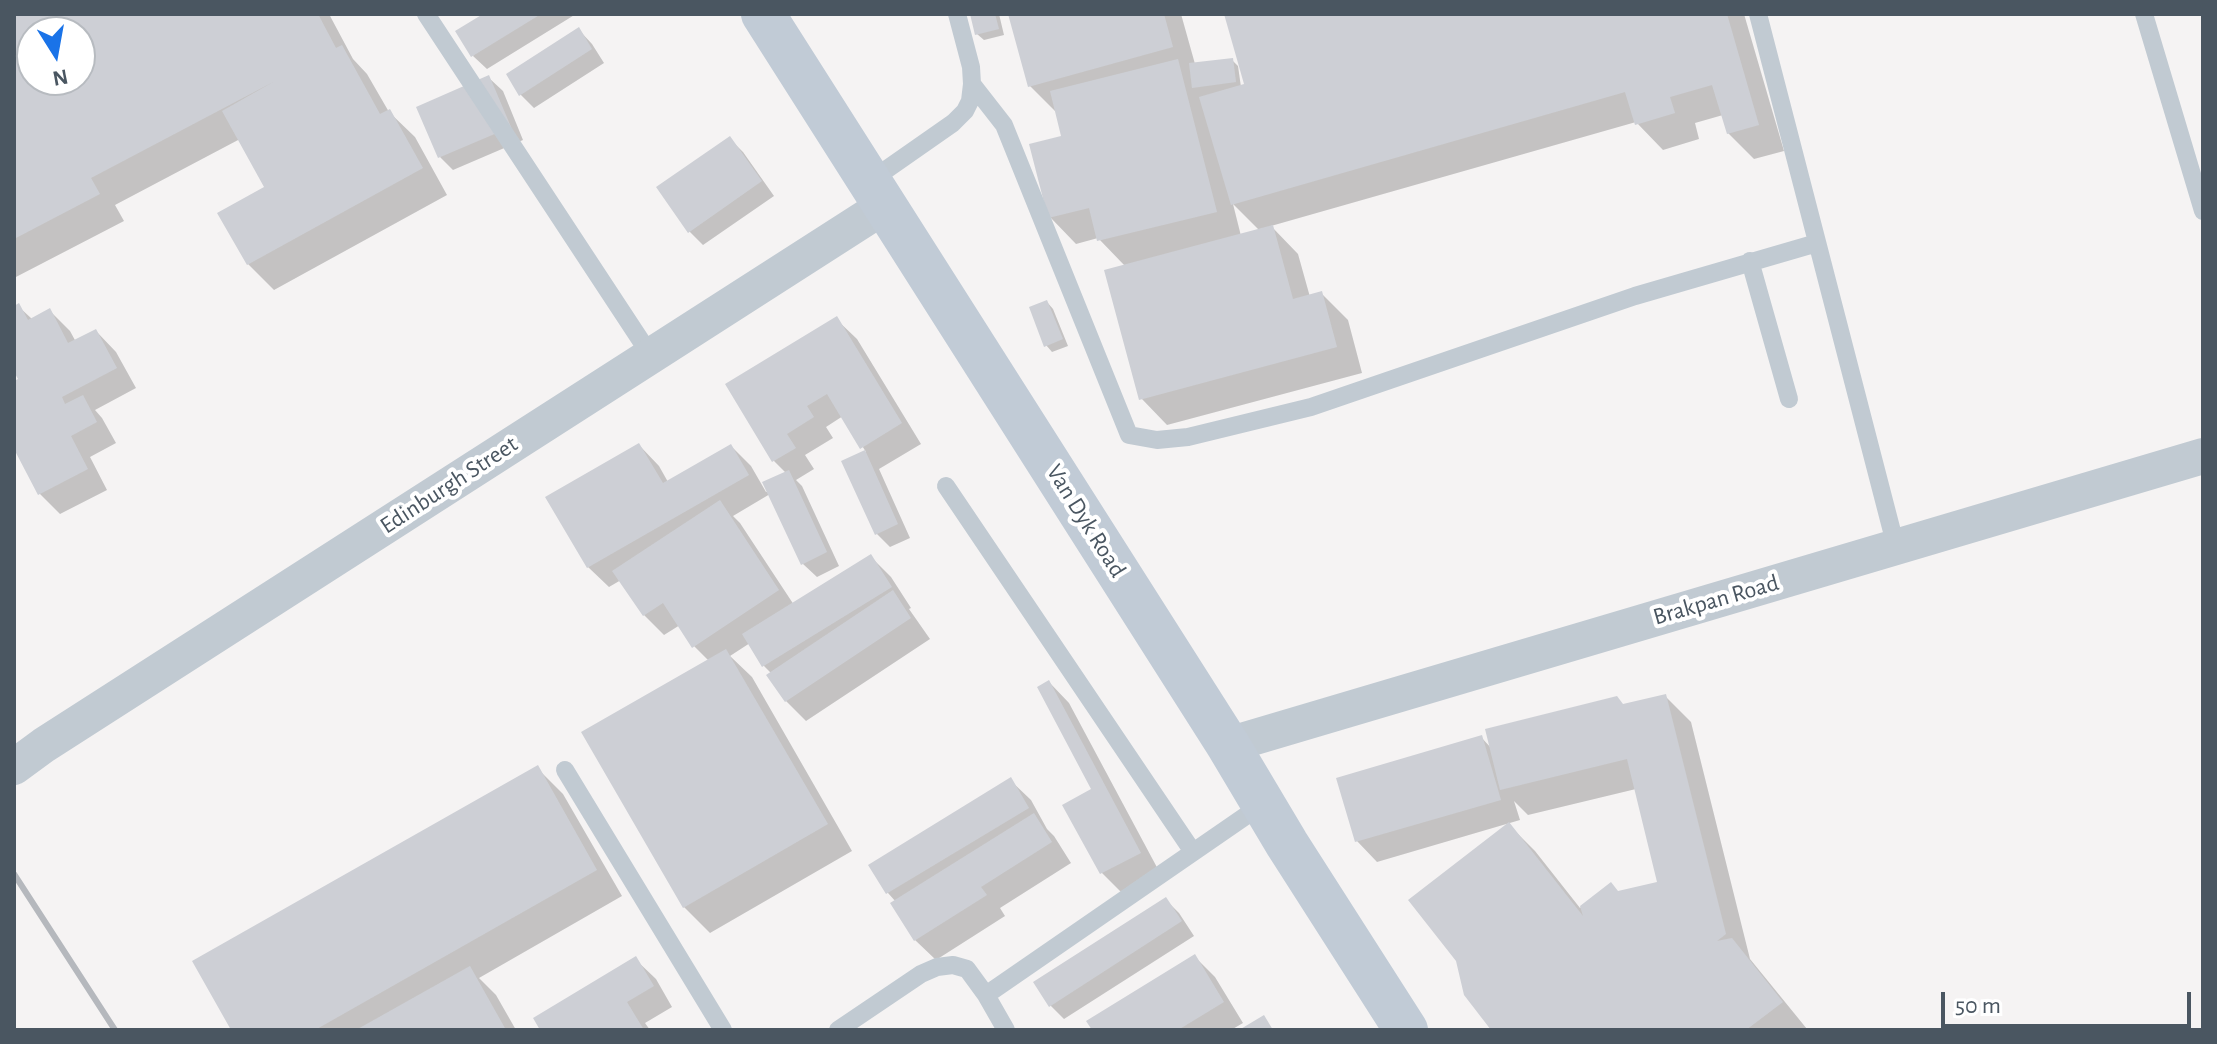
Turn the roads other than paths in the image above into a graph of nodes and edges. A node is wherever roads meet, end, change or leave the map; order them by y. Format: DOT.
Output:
graph roads {
  1 [pos="426,14"];
  2 [pos="763,14"];
  3 [pos="957,14"];
  4 [pos="1758,14"];
  5 [pos="2144,14"];
  6 [pos="972,84"];
  7 [pos="878,193"];
  8 [pos="2203,211"];
  9 [pos="1817,243"];
  10 [pos="1750,261"];
  11 [pos="651,356"];
  12 [pos="1789,399"];
  13 [pos="2203,456"];
  14 [pos="946,486"];
  15 [pos="1896,547"];
  16 [pos="1228,745"];
  17 [pos="14,767"];
  18 [pos="565,770"];
  19 [pos="1263,804"];
  20 [pos="1193,852"];
  21 [pos="986,995"];
  22 [pos="723,1030"];
  23 [pos="838,1030"];
  24 [pos="1006,1030"];
  25 [pos="1406,1030"];
  1 -- 11 [label="lane"];
  2 -- 7 [label="main road, Van Dyk Road"];
  3 -- 6 [label="lane"];
  4 -- 9 [label="lane"];
  5 -- 8 [label="lane"];
  6 -- 7 [label="lane"];
  6 -- 10 [label="lane"];
  7 -- 11 [label="street, Edinburgh Street"];
  7 -- 16 [label="main road, Van Dyk Road"];
  9 -- 10 [label="lane"];
  9 -- 15 [label="lane"];
  10 -- 12 [label="lane"];
  11 -- 17 [label="street, Edinburgh Street"];
  13 -- 15 [label="street, Brakpan Road"];
  14 -- 20 [label="lane"];
  15 -- 16 [label="street, Brakpan Road"];
  16 -- 19 [label="main road, Van Dyk Road"];
  18 -- 22 [label="lane"];
  19 -- 20 [label="lane"];
  19 -- 25 [label="main road, Van Dyk Road"];
  20 -- 21 [label="lane"];
  21 -- 23 [label="lane"];
  21 -- 24 [label="lane"];
}
